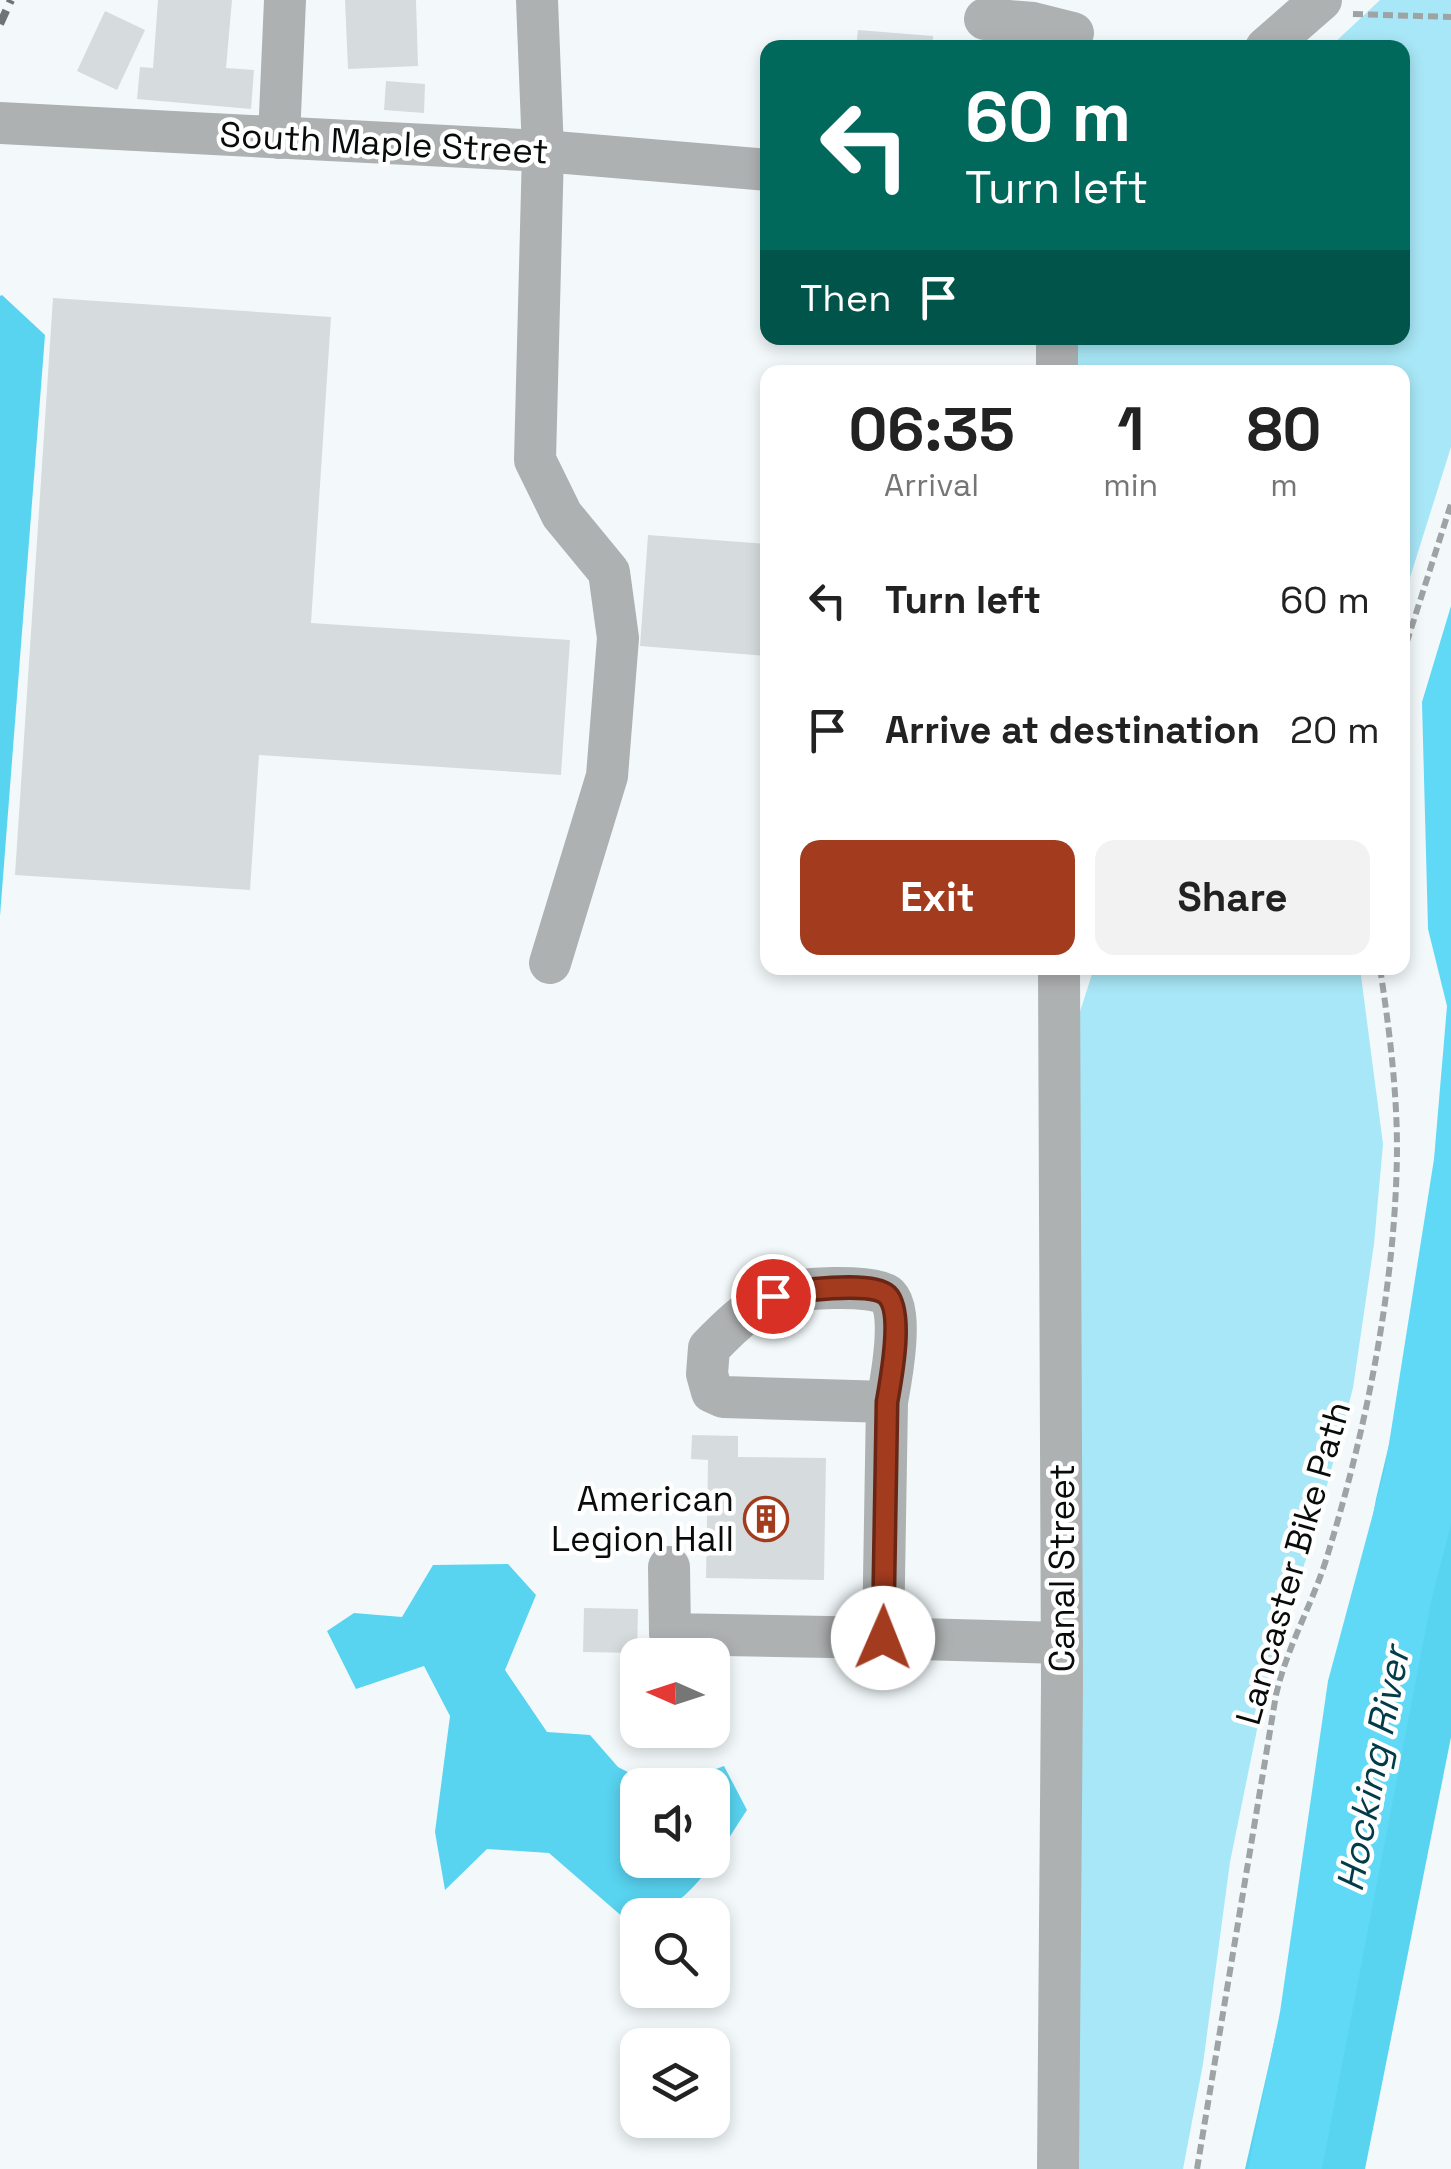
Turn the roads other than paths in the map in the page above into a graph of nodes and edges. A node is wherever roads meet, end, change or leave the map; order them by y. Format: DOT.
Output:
graph roads {
  1 [pos="285,0"];
  2 [pos="537,0"];
  3 [pos="1329,3"];
  4 [pos="985,22"];
  5 [pos="1073,27"];
  6 [pos="1277,40"];
  7 [pos="0,122"];
  8 [pos="280,138"];
  9 [pos="543,150"];
  10 [pos="760,169"];
  11 [pos="550,963"];
  12 [pos="1059,975"];
  13 [pos="887,1402"];
  14 [pos="669,1567"];
  15 [pos="883,1638"];
  16 [pos="1062,1644"];
  17 [pos="1058,2169"];
  1 -- 8 [label="street"];
  2 -- 9 [label="street"];
  3 -- 6 [label="street"];
  4 -- 5 [label="street"];
  7 -- 8 [label="street, South Maple Street"];
  8 -- 9 [label="street, South Maple Street"];
  9 -- 10 [label="street, South Maple Street"];
  9 -- 11 [label="street"];
  12 -- 16 [label="street, Canal Street"];
  13 -- 15 [label="street"];
  14 -- 15 [label="street"];
  15 -- 16 [label="street"];
  16 -- 17 [label="street, Canal Street"];
}
